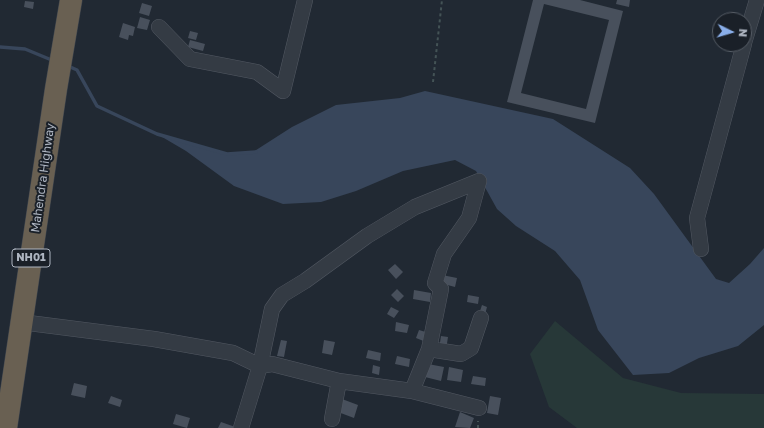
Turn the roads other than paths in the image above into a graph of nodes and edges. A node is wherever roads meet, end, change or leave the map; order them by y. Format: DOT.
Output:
graph roads {
  1 [pos="305,0"];
  2 [pos="757,0"];
  3 [pos="70,7"];
  4 [pos="752,17"];
  5 [pos="159,28"];
  6 [pos="742,52"];
  7 [pos="701,249"];
  8 [pos="481,318"];
  9 [pos="21,322"];
  10 [pos="429,349"];
  11 [pos="260,366"];
  12 [pos="340,381"];
  13 [pos="412,391"];
  14 [pos="479,408"];
  15 [pos="332,419"];
  16 [pos="6,428"];
  17 [pos="241,428"];
  1 -- 5 [label="street"];
  2 -- 4 [label="street"];
  3 -- 9 [label="highway, Mahendra Highway / NH01"];
  6 -- 7 [label="street"];
  8 -- 10 [label="street"];
  9 -- 11 [label="street"];
  9 -- 16 [label="highway, Mahendra Highway / NH01"];
  10 -- 11 [label="street"];
  10 -- 13 [label="street"];
  11 -- 12 [label="street"];
  11 -- 17 [label="street"];
  12 -- 13 [label="street"];
  12 -- 15 [label="street"];
  13 -- 14 [label="street"];
}
